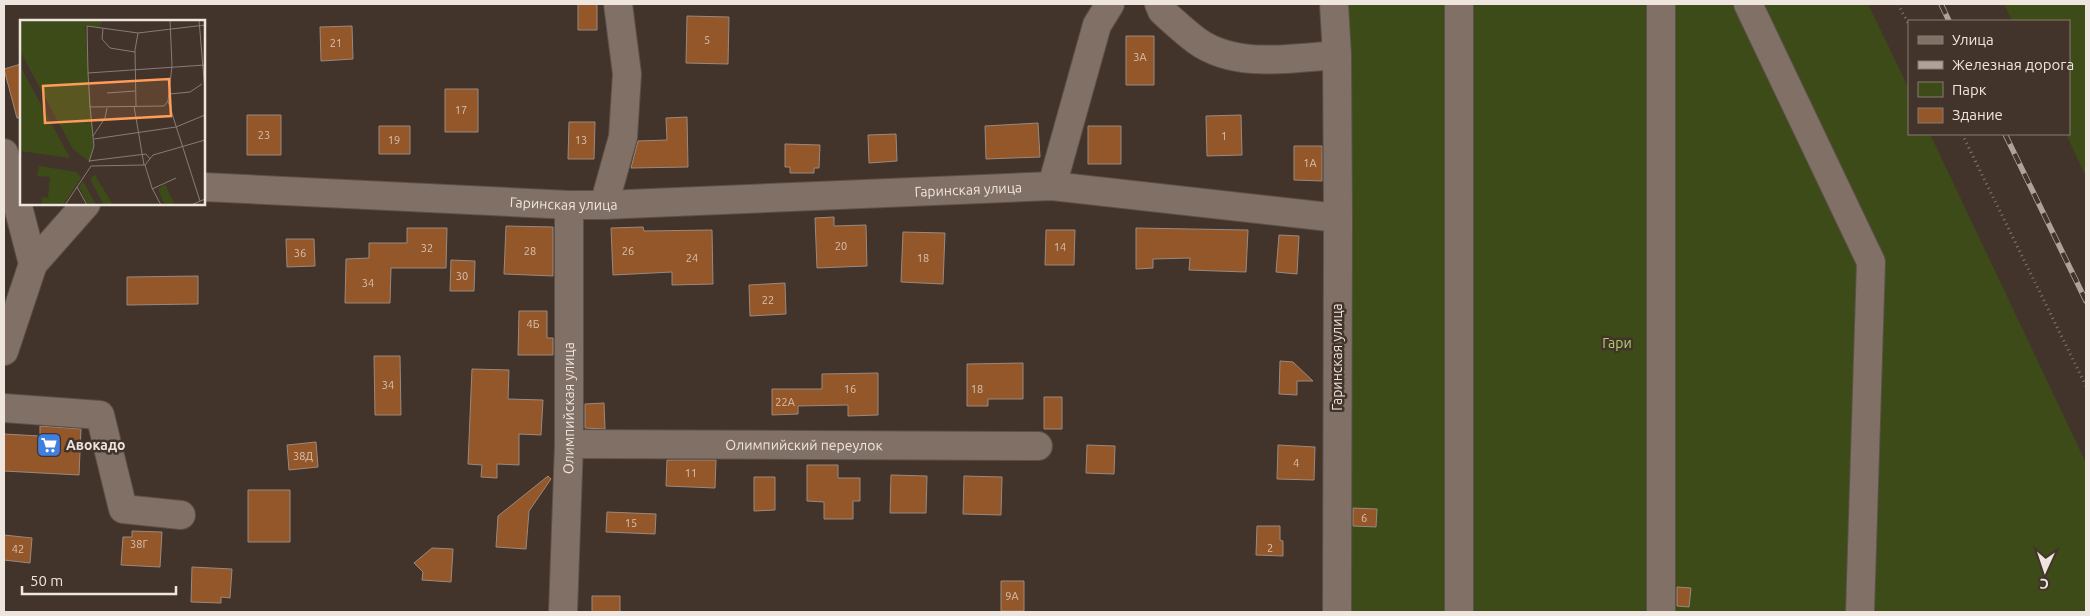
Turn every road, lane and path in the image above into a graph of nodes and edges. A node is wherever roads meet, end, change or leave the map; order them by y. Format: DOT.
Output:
graph roads {
  1 [pos="618,4"];
  2 [pos="1110,4"];
  3 [pos="1159,4"];
  4 [pos="1334,4"];
  5 [pos="1459,4"];
  6 [pos="1660,4"];
  7 [pos="1748,4"];
  8 [pos="1898,4"];
  9 [pos="1908,23"];
  10 [pos="1337,55"];
  11 [pos="1962,135"];
  12 [pos="4,153"];
  13 [pos="1052,186"];
  14 [pos="205,187"];
  15 [pos="85,205"];
  16 [pos="569,205"];
  17 [pos="604,205"];
  18 [pos="1338,218"];
  19 [pos="33,264"];
  20 [pos="4,351"];
  21 [pos="2086,386"];
  22 [pos="4,408"];
  23 [pos="569,444"];
  24 [pos="1038,446"];
  25 [pos="181,515"];
  26 [pos="564,612"];
  27 [pos="1337,612"];
  28 [pos="1459,612"];
  29 [pos="1661,612"];
  30 [pos="1860,612"];
  1 -- 17 [label="street"];
  2 -- 13 [label="street"];
  3 -- 10 [label="street"];
  4 -- 10 [label="street"];
  5 -- 28 [label="street"];
  6 -- 29 [label="street"];
  7 -- 30 [label="street"];
  8 -- 9 [label="path"];
  10 -- 18 [label="street"];
  11 -- 21 [label="path"];
  12 -- 19 [label="street"];
  13 -- 17 [label="street, Гаринская улица"];
  13 -- 18 [label="street, Гаринская улица"];
  14 -- 16 [label="street, Гаринская улица"];
  15 -- 19 [label="street"];
  16 -- 17 [label="street, Гаринская улица"];
  16 -- 23 [label="street, Олимпийская улица"];
  18 -- 27 [label="street, Гаринская улица"];
  19 -- 20 [label="street"];
  22 -- 25 [label="street"];
  23 -- 24 [label="street, Олимпийский переулок"];
  23 -- 26 [label="street, Олимпийская улица"];
}
